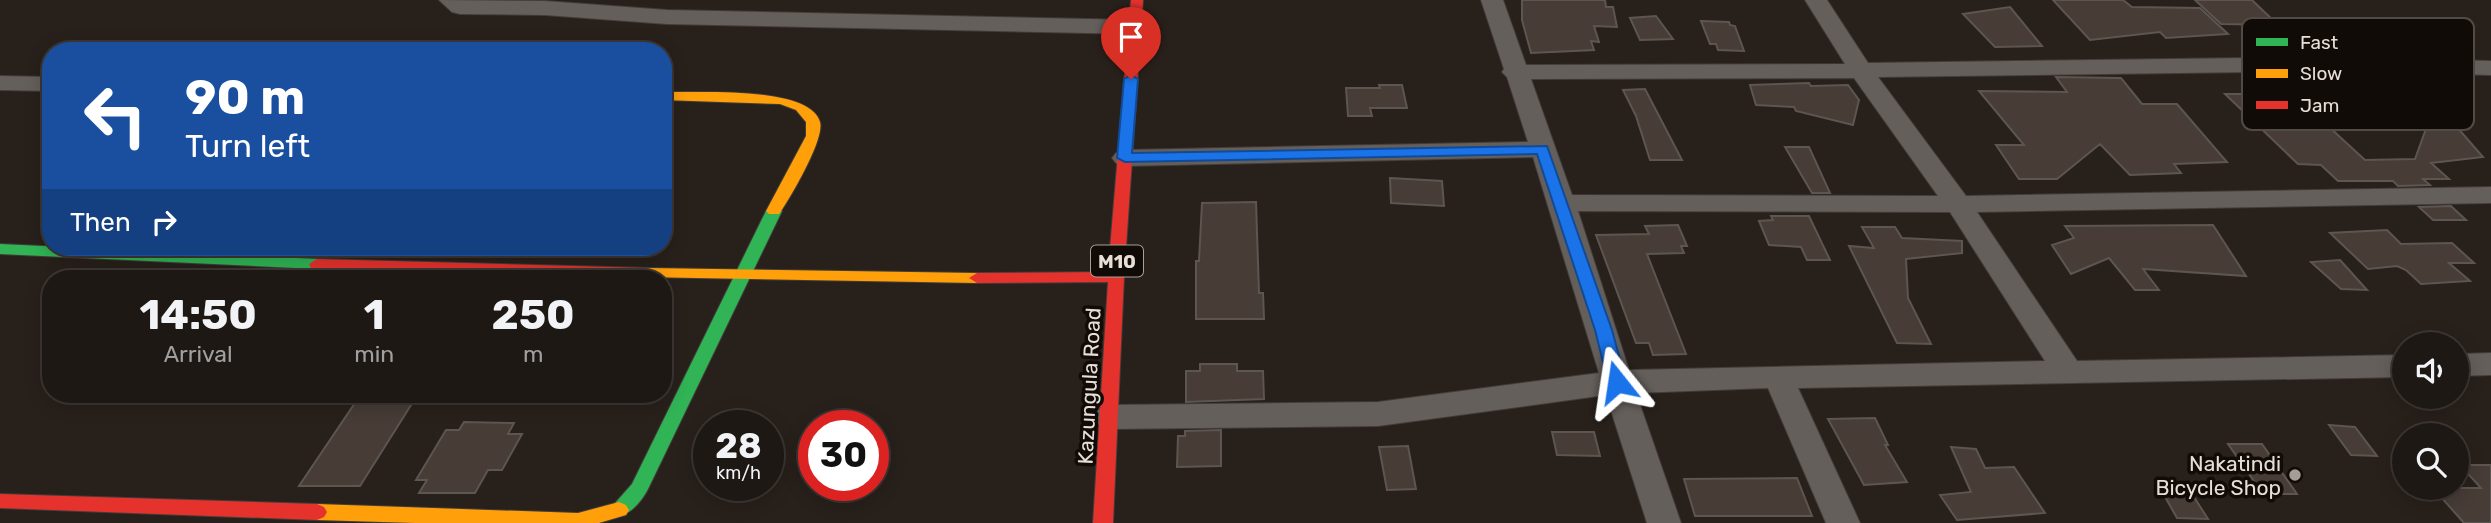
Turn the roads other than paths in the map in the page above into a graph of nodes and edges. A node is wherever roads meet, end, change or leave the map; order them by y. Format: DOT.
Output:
graph roads {
  1 [pos="450,0"];
  2 [pos="1136,0"];
  3 [pos="1492,0"];
  4 [pos="1816,0"];
  5 [pos="1135,27"];
  6 [pos="2242,63"];
  7 [pos="1861,71"];
  8 [pos="1514,72"];
  9 [pos="0,83"];
  10 [pos="42,84"];
  11 [pos="672,96"];
  12 [pos="1542,149"];
  13 [pos="1125,158"];
  14 [pos="2491,195"];
  15 [pos="1562,203"];
  16 [pos="1958,204"];
  17 [pos="0,249"];
  18 [pos="42,251"];
  19 [pos="149,256"];
  20 [pos="518,270"];
  21 [pos="672,273"];
  22 [pos="741,275"];
  23 [pos="1116,277"];
  24 [pos="2491,364"];
  25 [pos="2469,365"];
  26 [pos="2392,366"];
  27 [pos="2068,372"];
  28 [pos="1778,377"];
  29 [pos="1617,382"];
  30 [pos="1109,417"];
  31 [pos="0,501"];
  32 [pos="1102,523"];
  33 [pos="1664,523"];
  34 [pos="1843,523"];
  1 -- 5 [label="street"];
  2 -- 5 [label="main road, Kazungula Road / M10"];
  3 -- 8 [label="street"];
  4 -- 7 [label="street"];
  5 -- 13 [label="main road, Kazungula Road / M10"];
  6 -- 7 [label="street"];
  7 -- 8 [label="street"];
  7 -- 16 [label="street"];
  8 -- 12 [label="street"];
  9 -- 10 [label="street"];
  11 -- 22 [label="main road"];
  12 -- 13 [label="street"];
  12 -- 15 [label="street"];
  13 -- 23 [label="main road, Kazungula Road / M10"];
  14 -- 16 [label="street"];
  15 -- 16 [label="street"];
  15 -- 29 [label="street"];
  16 -- 27 [label="street"];
  17 -- 18 [label="main road"];
  19 -- 20 [label="main road"];
  21 -- 22 [label="main road"];
  22 -- 23 [label="main road"];
  22 -- 31 [label="main road"];
  23 -- 30 [label="main road, Kazungula Road / M10"];
  24 -- 25 [label="street"];
  26 -- 27 [label="street"];
  27 -- 28 [label="street"];
  28 -- 29 [label="street"];
  28 -- 34 [label="street"];
  29 -- 30 [label="street"];
  29 -- 33 [label="street"];
  30 -- 32 [label="main road, Kazungula Road / M10"];
}
